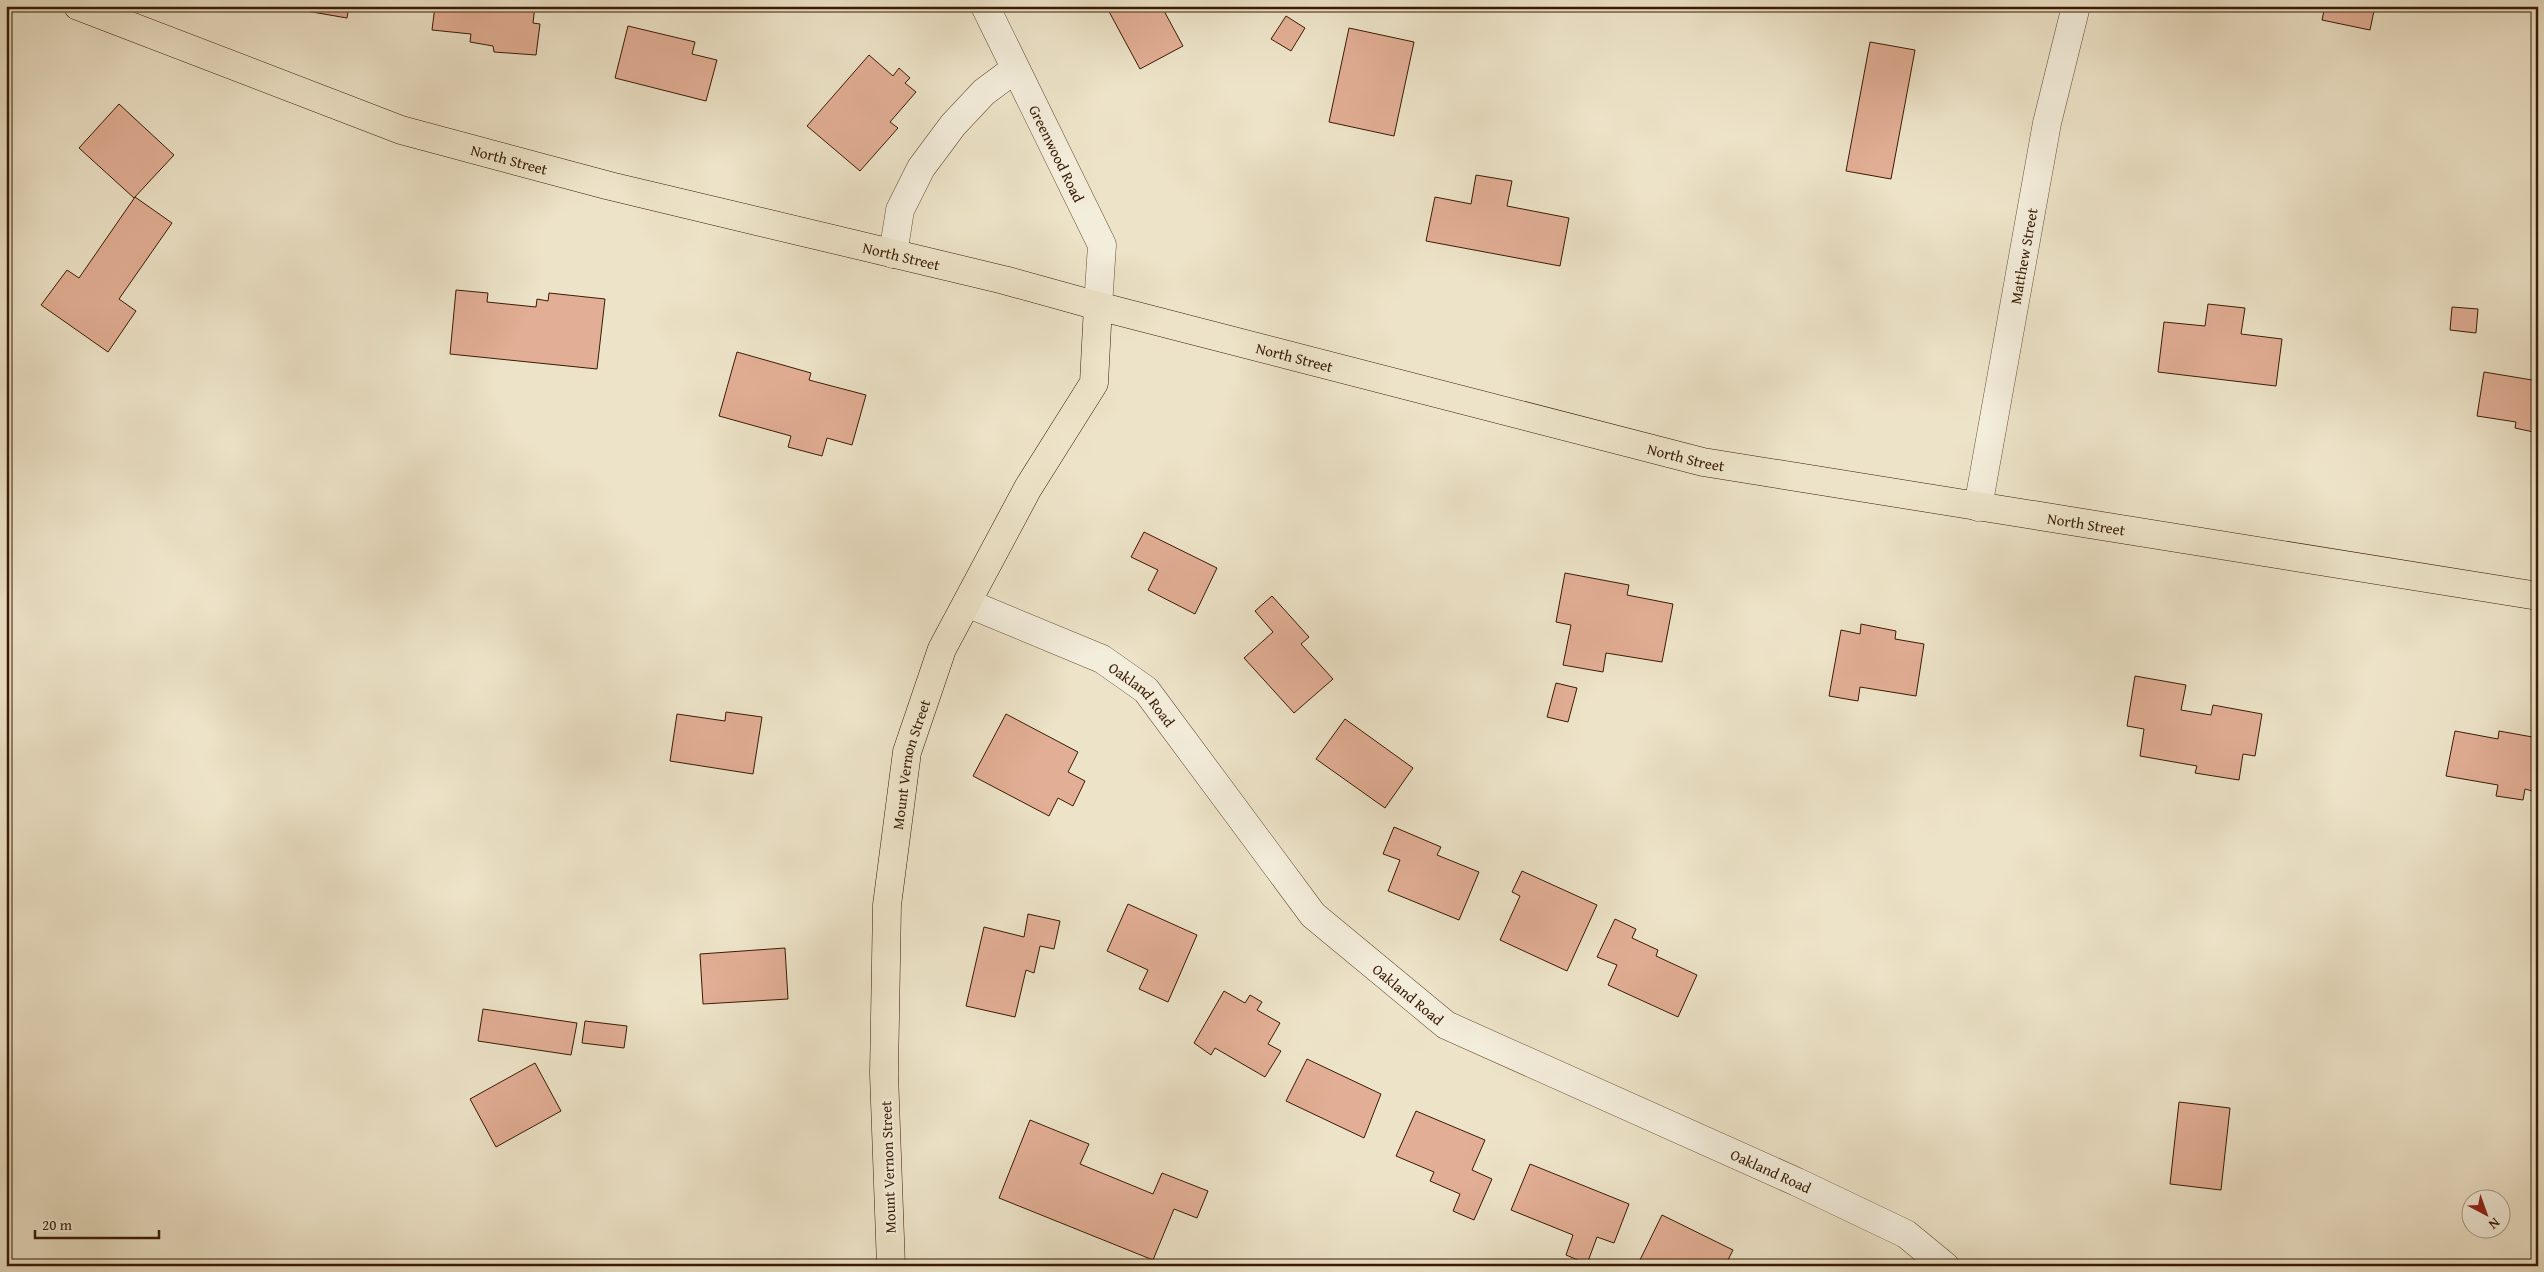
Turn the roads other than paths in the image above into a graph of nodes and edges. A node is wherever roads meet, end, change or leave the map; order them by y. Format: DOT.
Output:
graph roads {
  1 [pos="78,6"];
  2 [pos="985,6"];
  3 [pos="2076,6"];
  4 [pos="1015,69"];
  5 [pos="893,254"];
  6 [pos="1098,306"];
  7 [pos="1978,507"];
  8 [pos="2538,596"];
  9 [pos="967,603"];
  10 [pos="894,1264"];
  11 [pos="1946,1266"];
  1 -- 5 [label="main road, North Street"];
  2 -- 4 [label="street, Greenwood Road"];
  3 -- 7 [label="street, Matthew Street"];
  4 -- 5 [label="street"];
  4 -- 6 [label="street, Greenwood Road"];
  5 -- 6 [label="main road, North Street"];
  6 -- 7 [label="main road, North Street"];
  6 -- 9 [label="main road, Mount Vernon Street"];
  7 -- 8 [label="main road, North Street"];
  9 -- 10 [label="main road, Mount Vernon Street"];
  9 -- 11 [label="street, Oakland Road"];
}
